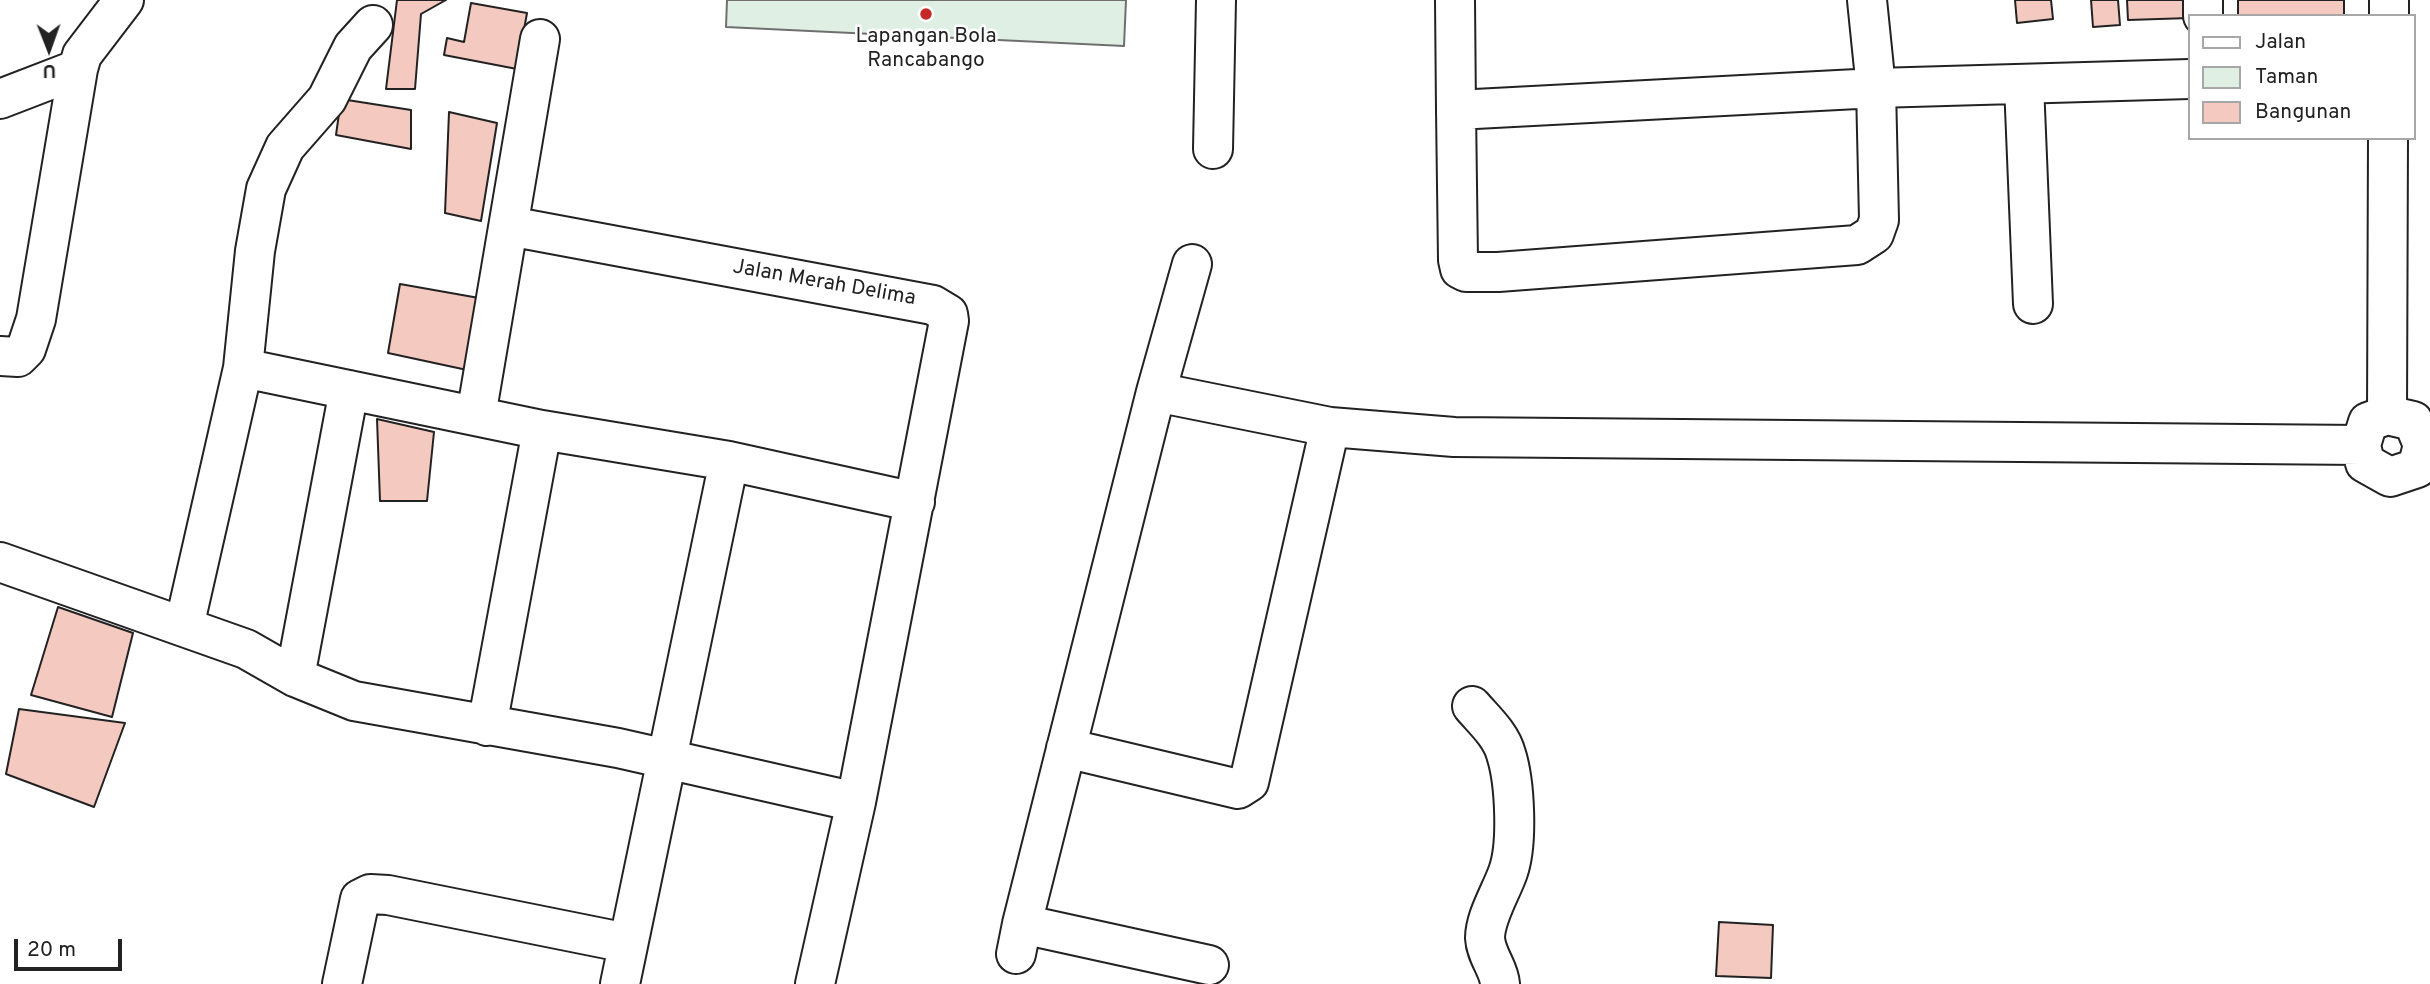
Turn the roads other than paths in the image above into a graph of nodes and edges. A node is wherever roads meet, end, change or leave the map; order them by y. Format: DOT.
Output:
graph roads {
  1 [pos="124,0"];
  2 [pos="1216,0"];
  3 [pos="1455,0"];
  4 [pos="1867,0"];
  5 [pos="373,25"];
  6 [pos="540,39"];
  7 [pos="78,69"];
  8 [pos="2188,79"];
  9 [pos="2024,85"];
  10 [pos="1876,88"];
  11 [pos="0,99"];
  12 [pos="1456,110"];
  13 [pos="2388,140"];
  14 [pos="1213,149"];
  15 [pos="509,226"];
  16 [pos="1192,264"];
  17 [pos="2033,303"];
  18 [pos="0,356"];
  19 [pos="243,368"];
  20 [pos="349,390"];
  21 [pos="1156,393"];
  22 [pos="2387,415"];
  23 [pos="476,416"];
  24 [pos="1330,427"];
  25 [pos="542,430"];
  26 [pos="2361,445"];
  27 [pos="729,461"];
  28 [pos="915,502"];
  29 [pos="0,562"];
  30 [pos="184,627"];
  31 [pos="295,677"];
  32 [pos="1472,706"];
  33 [pos="487,726"];
  34 [pos="1066,748"];
  35 [pos="668,759"];
  36 [pos="856,802"];
  37 [pos="627,943"];
  38 [pos="1209,965"];
  39 [pos="342,984"];
  40 [pos="620,984"];
  41 [pos="815,984"];
  42 [pos="1500,984"];
  1 -- 7 [label="street"];
  2 -- 14 [label="street"];
  3 -- 12 [label="street"];
  4 -- 10 [label="street"];
  5 -- 19 [label="street"];
  6 -- 15 [label="street"];
  7 -- 11 [label="street"];
  7 -- 18 [label="street"];
  8 -- 9 [label="street"];
  9 -- 10 [label="street"];
  9 -- 17 [label="street"];
  10 -- 12 [label="street"];
  10 -- 12 [label="street"];
  13 -- 22 [label="street"];
  15 -- 23 [label="street"];
  15 -- 28 [label="street, Jalan Merah Delima"];
  16 -- 21 [label="street"];
  19 -- 20 [label="street"];
  19 -- 30 [label="street"];
  20 -- 23 [label="street"];
  20 -- 31 [label="street"];
  21 -- 24 [label="street"];
  21 -- 34 [label="street"];
  22 -- 26 [label="street"];
  22 -- 26 [label="street"];
  23 -- 25 [label="street"];
  24 -- 26 [label="street"];
  24 -- 34 [label="street"];
  25 -- 27 [label="street"];
  25 -- 33 [label="street"];
  27 -- 28 [label="street"];
  27 -- 35 [label="street"];
  28 -- 36 [label="street"];
  29 -- 30 [label="street"];
  30 -- 31 [label="street"];
  31 -- 33 [label="street"];
  32 -- 42 [label="street"];
  33 -- 35 [label="street"];
  34 -- 38 [label="street"];
  35 -- 36 [label="street"];
  35 -- 37 [label="street"];
  36 -- 41 [label="street"];
  37 -- 39 [label="street"];
  37 -- 40 [label="street"];
}
